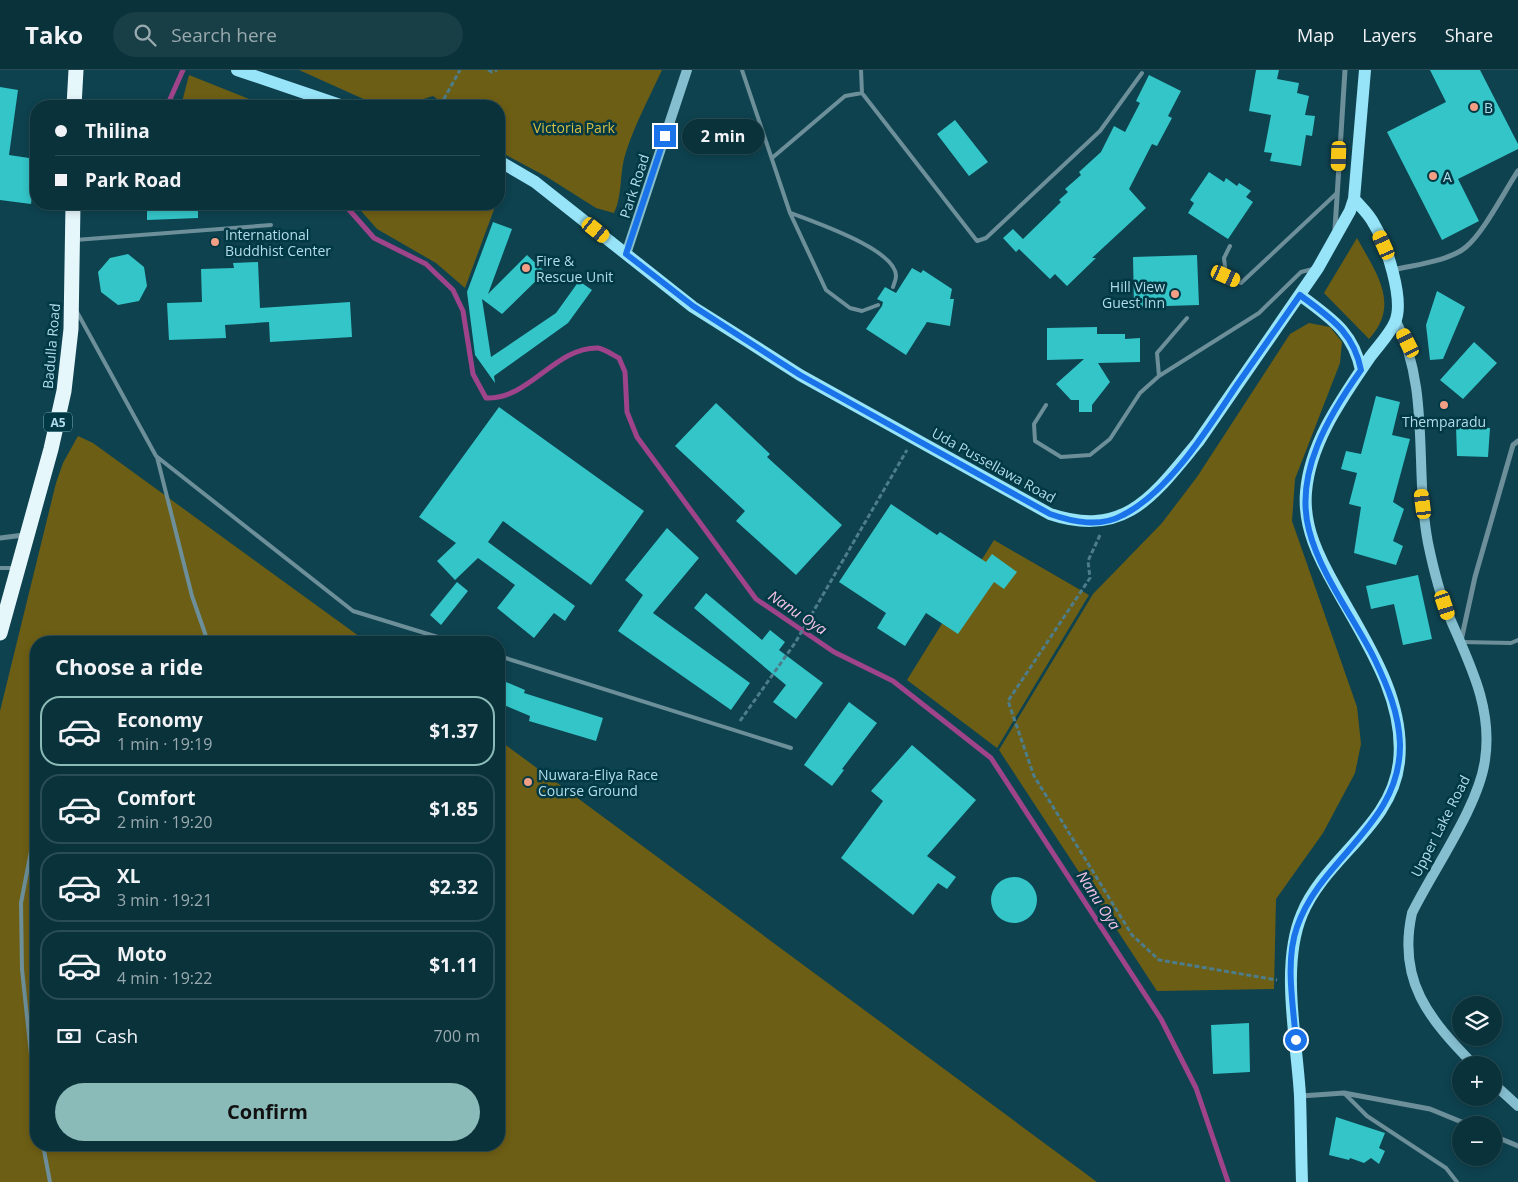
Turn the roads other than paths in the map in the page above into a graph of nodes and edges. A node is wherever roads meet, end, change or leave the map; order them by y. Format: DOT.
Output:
graph roads {
  1 [pos="76,70"];
  2 [pos="237,70"];
  3 [pos="687,70"];
  4 [pos="742,70"];
  5 [pos="861,70"];
  6 [pos="1345,70"];
  7 [pos="1365,70"];
  8 [pos="1142,74"];
  9 [pos="862,93"];
  10 [pos="74,100"];
  11 [pos="325,100"];
  12 [pos="772,158"];
  13 [pos="505,164"];
  14 [pos="1518,171"];
  15 [pos="1338,192"];
  16 [pos="1354,199"];
  17 [pos="73,210"];
  18 [pos="790,213"];
  19 [pos="271,225"];
  20 [pos="73,240"];
  21 [pos="1334,242"];
  22 [pos="1230,246"];
  23 [pos="626,254"];
  24 [pos="1318,268"];
  25 [pos="1392,270"];
  26 [pos="893,287"];
  27 [pos="1300,295"];
  28 [pos="72,302"];
  29 [pos="878,305"];
  30 [pos="1187,318"];
  31 [pos="1396,321"];
  32 [pos="1361,370"];
  33 [pos="1159,376"];
  34 [pos="1046,405"];
  35 [pos="1518,441"];
  36 [pos="156,456"];
  37 [pos="26,535"];
  38 [pos="0,538"];
  39 [pos="0,568"];
  40 [pos="18,568"];
  41 [pos="0,633"];
  42 [pos="206,636"];
  43 [pos="434,636"];
  44 [pos="1518,640"];
  45 [pos="1461,642"];
  46 [pos="505,658"];
  47 [pos="791,748"];
  48 [pos="30,852"];
  49 [pos="30,1045"];
  50 [pos="1466,1056"];
  51 [pos="1502,1091"];
  52 [pos="1344,1093"];
  53 [pos="1300,1096"];
  54 [pos="1518,1106"];
  55 [pos="1452,1118"];
  56 [pos="1502,1139"];
  57 [pos="1518,1146"];
  58 [pos="44,1151"];
  59 [pos="50,1182"];
  60 [pos="1302,1182"];
  61 [pos="1457,1182"];
  1 -- 10 [label="highway"];
  2 -- 11 [label="main road"];
  3 -- 23 [label="street, Park Road"];
  4 -- 12 [label="lane"];
  5 -- 9 [label="lane"];
  6 -- 15 [label="street"];
  7 -- 16 [label="main road, Uda Pussellawa Road"];
  8 -- 9 [label="lane"];
  9 -- 12 [label="lane"];
  12 -- 18 [label="lane"];
  13 -- 23 [label="main road, Uda Pussellawa Road"];
  14 -- 25 [label="street"];
  15 -- 21 [label="street"];
  15 -- 22 [label="lane"];
  16 -- 21 [label="main road, Uda Pussellawa Road"];
  16 -- 25 [label="main road"];
  17 -- 20 [label="highway, Badulla Road / A5"];
  18 -- 26 [label="lane"];
  18 -- 29 [label="lane"];
  19 -- 20 [label="lane"];
  20 -- 28 [label="highway, Badulla Road / A5"];
  21 -- 24 [label="main road, Uda Pussellawa Road"];
  23 -- 27 [label="main road, Uda Pussellawa Road"];
  24 -- 27 [label="main road, Uda Pussellawa Road"];
  24 -- 33 [label="lane"];
  25 -- 31 [label="main road"];
  27 -- 32 [label="main road"];
  28 -- 36 [label="lane"];
  28 -- 37 [label="highway, Badulla Road / A5"];
  30 -- 33 [label="lane"];
  31 -- 32 [label="main road"];
  31 -- 45 [label="street, Upper Lake Road"];
  32 -- 53 [label="main road"];
  33 -- 34 [label="lane"];
  35 -- 45 [label="street"];
  36 -- 42 [label="lane"];
  36 -- 43 [label="lane"];
  37 -- 38 [label="street"];
  37 -- 40 [label="highway, Badulla Road / A5"];
  39 -- 40 [label="lane"];
  40 -- 41 [label="highway, Badulla Road / A5"];
  44 -- 45 [label="lane"];
  45 -- 50 [label="street, Upper Lake Road"];
  46 -- 47 [label="lane"];
  48 -- 49 [label="lane"];
  51 -- 54 [label="street"];
  52 -- 53 [label="street"];
  52 -- 55 [label="street"];
  52 -- 61 [label="lane"];
  53 -- 60 [label="main road"];
  56 -- 57 [label="street"];
  58 -- 59 [label="lane"];
}
